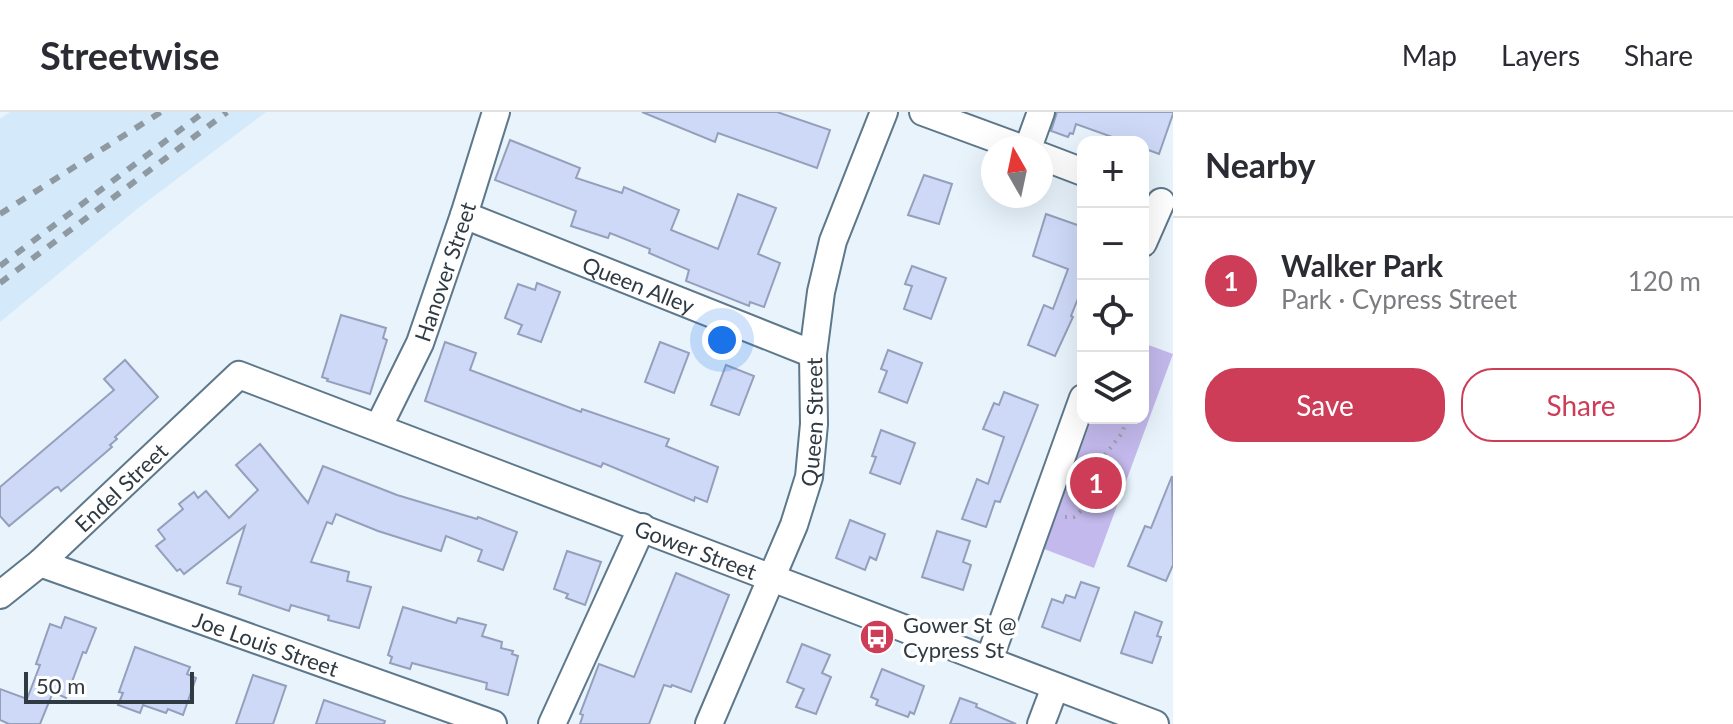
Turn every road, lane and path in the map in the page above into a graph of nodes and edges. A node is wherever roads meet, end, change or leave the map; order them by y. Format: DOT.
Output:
graph roads {
  1 [pos="496,112"];
  2 [pos="884,112"];
  3 [pos="923,112"];
  4 [pos="1041,112"];
  5 [pos="988,136"];
  6 [pos="1032,136"];
  7 [pos="1053,161"];
  8 [pos="1077,170"];
  9 [pos="1159,201"];
  10 [pos="464,215"];
  11 [pos="1149,227"];
  12 [pos="813,354"];
  13 [pos="239,375"];
  14 [pos="1077,415"];
  15 [pos="1125,424"];
  16 [pos="379,426"];
  17 [pos="1090,474"];
  18 [pos="642,527"];
  19 [pos="40,563"];
  20 [pos="772,578"];
  21 [pos="0,595"];
  22 [pos="989,660"];
  23 [pos="1055,687"];
  24 [pos="493,724"];
  25 [pos="552,724"];
  26 [pos="709,724"];
  27 [pos="1041,724"];
  28 [pos="1155,724"];
  1 -- 10 [label="street, Hanover Street"];
  2 -- 12 [label="street, Queen Street"];
  3 -- 5 [label="street"];
  4 -- 6 [label="street"];
  7 -- 8 [label="street"];
  9 -- 11 [label="street"];
  10 -- 12 [label="street, Queen Alley"];
  10 -- 16 [label="street, Hanover Street"];
  12 -- 20 [label="street, Queen Street"];
  13 -- 16 [label="street, Gower Street"];
  13 -- 19 [label="street, Endel Street"];
  14 -- 22 [label="street"];
  15 -- 17 [label="path"];
  16 -- 18 [label="street, Gower Street"];
  18 -- 20 [label="street, Gower Street"];
  18 -- 25 [label="street"];
  19 -- 21 [label="street, Endel Street"];
  19 -- 24 [label="street, Joe Louis Street"];
  20 -- 22 [label="street, Gower Street"];
  20 -- 26 [label="street, Queen Street"];
  22 -- 23 [label="street, Gower Street"];
  23 -- 27 [label="street"];
  23 -- 28 [label="street, Gower Street"];
}
